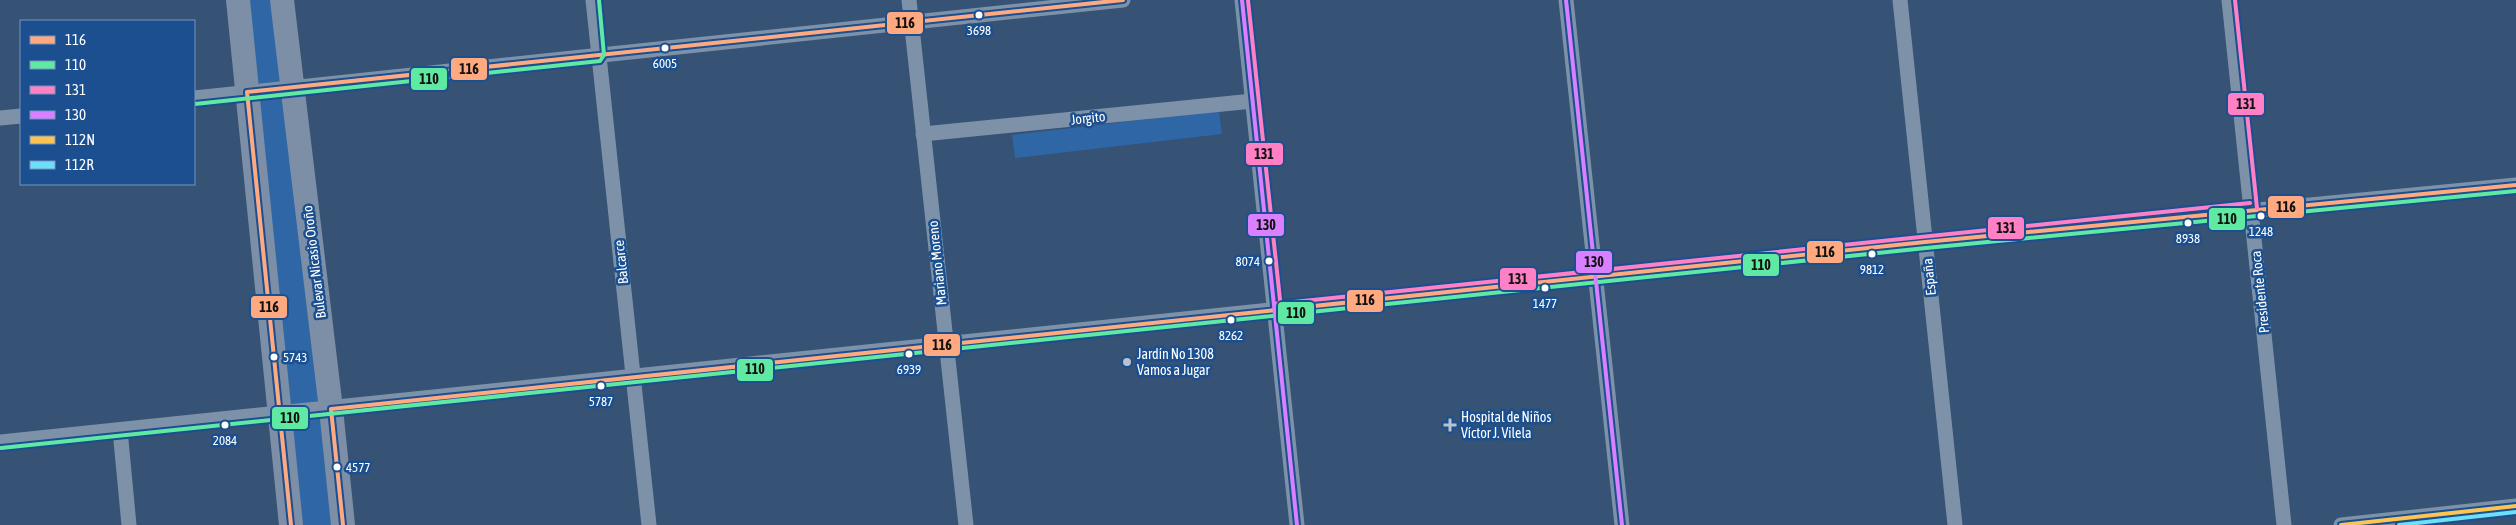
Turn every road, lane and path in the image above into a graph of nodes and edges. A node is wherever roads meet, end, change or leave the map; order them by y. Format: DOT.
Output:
graph roads {
  1 [pos="238,0"];
  2 [pos="282,0"];
  3 [pos="592,0"];
  4 [pos="909,0"];
  5 [pos="1123,0"];
  6 [pos="1242,0"];
  7 [pos="1566,0"];
  8 [pos="1900,0"];
  9 [pos="2229,0"];
  10 [pos="911,22"];
  11 [pos="598,55"];
  12 [pos="293,87"];
  13 [pos="247,92"];
  14 [pos="195,98"];
  15 [pos="1253,101"];
  16 [pos="20,116"];
  17 [pos="0,118"];
  18 [pos="923,134"];
  19 [pos="2516,185"];
  20 [pos="2251,209"];
  21 [pos="1925,242"];
  22 [pos="1596,277"];
  23 [pos="1274,310"];
  24 [pos="946,344"];
  25 [pos="634,376"];
  26 [pos="332,409"];
  27 [pos="280,414"];
  28 [pos="120,430"];
  29 [pos="0,442"];
  30 [pos="2516,506"];
  31 [pos="129,525"];
  32 [pos="291,525"];
  33 [pos="343,525"];
  34 [pos="650,525"];
  35 [pos="966,525"];
  36 [pos="1297,525"];
  37 [pos="1622,525"];
  38 [pos="1955,525"];
  39 [pos="2284,525"];
  40 [pos="2341,525"];
  1 -- 13 [label="main road"];
  2 -- 12 [label="main road, Bulevar Nicasio Oroño"];
  3 -- 11 [label="street, Balcarce"];
  4 -- 10 [label="street, Mariano Moreno"];
  5 -- 10 [label="street"];
  6 -- 15 [label="street"];
  7 -- 22 [label="street"];
  8 -- 21 [label="street, España"];
  9 -- 20 [label="street, Presidente Roca"];
  10 -- 11 [label="street"];
  10 -- 18 [label="street, Mariano Moreno"];
  11 -- 12 [label="street"];
  11 -- 25 [label="street, Balcarce"];
  12 -- 13 [label="street"];
  12 -- 26 [label="main road, Bulevar Nicasio Oroño"];
  13 -- 14 [label="street"];
  13 -- 27 [label="main road"];
  15 -- 18 [label="street, Jorgito"];
  15 -- 23 [label="street"];
  16 -- 17 [label="street"];
  18 -- 24 [label="street, Mariano Moreno"];
  19 -- 20 [label="street"];
  20 -- 21 [label="street"];
  20 -- 39 [label="street, Presidente Roca"];
  21 -- 22 [label="street"];
  21 -- 38 [label="street, España"];
  22 -- 23 [label="street"];
  22 -- 37 [label="street"];
  23 -- 24 [label="street"];
  23 -- 36 [label="street"];
  24 -- 25 [label="street"];
  24 -- 35 [label="street, Mariano Moreno"];
  25 -- 26 [label="street"];
  25 -- 34 [label="street, Balcarce"];
  26 -- 27 [label="street"];
  26 -- 33 [label="main road, Bulevar Nicasio Oroño"];
  27 -- 28 [label="street"];
  27 -- 32 [label="main road"];
  28 -- 29 [label="street"];
  28 -- 31 [label="street"];
  30 -- 40 [label="street"];
}
